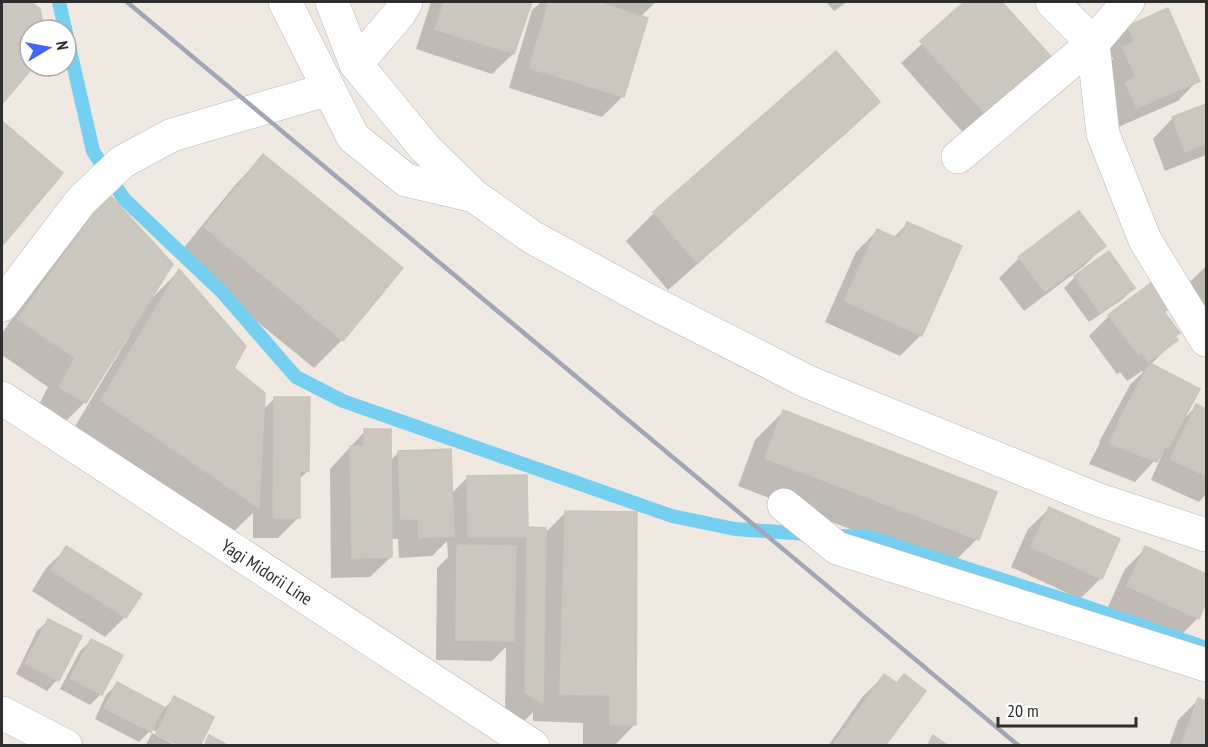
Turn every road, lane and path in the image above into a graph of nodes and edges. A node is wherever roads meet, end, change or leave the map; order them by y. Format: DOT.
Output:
graph roads {
  1 [pos="285,2"];
  2 [pos="332,2"];
  3 [pos="406,2"];
  4 [pos="1052,2"];
  5 [pos="1128,2"];
  6 [pos="1093,43"];
  7 [pos="356,64"];
  8 [pos="329,89"];
  9 [pos="958,157"];
  10 [pos="474,196"];
  11 [pos="2,305"];
  12 [pos="1206,340"];
  13 [pos="2,398"];
  14 [pos="784,505"];
  15 [pos="1206,535"];
  16 [pos="1206,664"];
  17 [pos="2,713"];
  18 [pos="66,746"];
  19 [pos="533,746"];
  1 -- 8 [label="street"];
  2 -- 7 [label="street"];
  3 -- 7 [label="street"];
  4 -- 6 [label="street"];
  5 -- 6 [label="street"];
  6 -- 9 [label="street"];
  6 -- 12 [label="street"];
  7 -- 10 [label="street"];
  8 -- 10 [label="street"];
  8 -- 11 [label="street"];
  10 -- 15 [label="street"];
  13 -- 19 [label="street, Yagi Midorii Line"];
  14 -- 16 [label="street"];
  17 -- 18 [label="street"];
}
